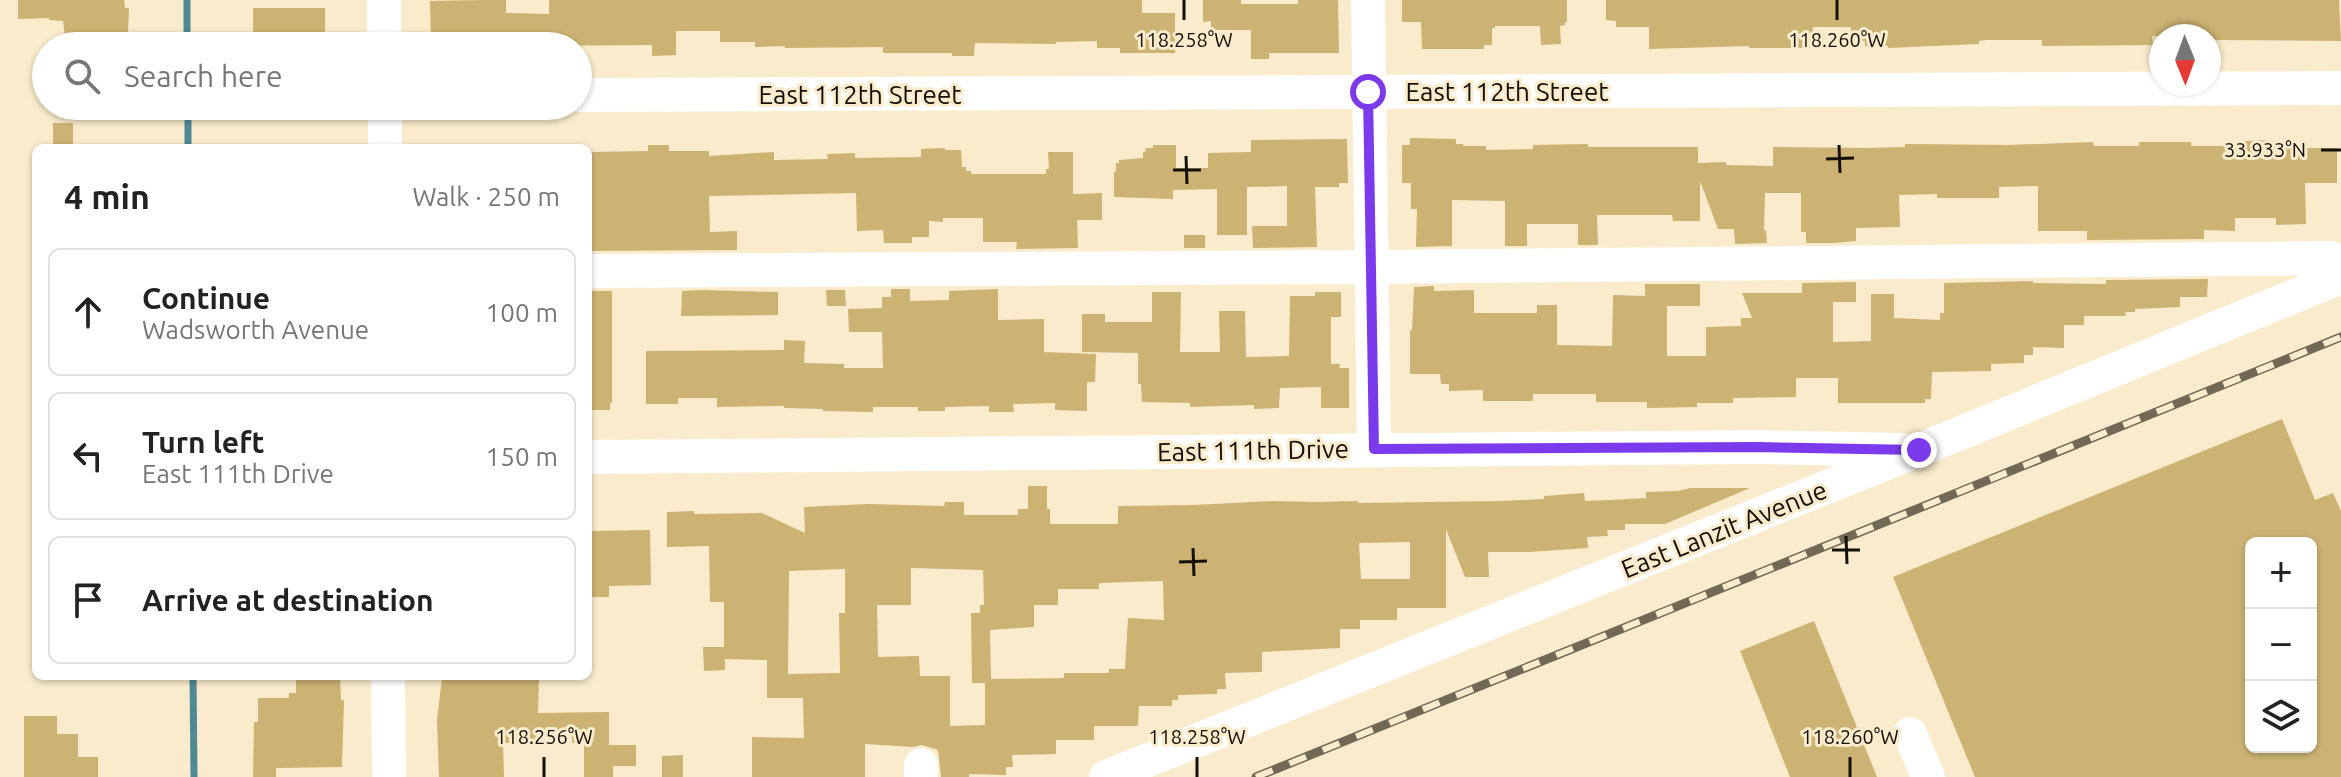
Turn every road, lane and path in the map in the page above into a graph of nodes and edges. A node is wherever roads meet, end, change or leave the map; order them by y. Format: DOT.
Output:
graph roads {
  1 [pos="384,0"];
  2 [pos="1368,0"];
  3 [pos="384,32"];
  4 [pos="2341,88"];
  5 [pos="1368,92"];
  6 [pos="592,95"];
  7 [pos="385,120"];
  8 [pos="385,144"];
  9 [pos="2341,262"];
  10 [pos="1371,267"];
  11 [pos="592,271"];
  12 [pos="2341,277"];
  13 [pos="1374,449"];
  14 [pos="1919,450"];
  15 [pos="592,457"];
  16 [pos="388,680"];
  17 [pos="1910,734"];
  18 [pos="389,777"];
  19 [pos="1106,777"];
  20 [pos="1928,777"];
  1 -- 3 [label="street"];
  2 -- 5 [label="street"];
  4 -- 5 [label="street, East 112th Street"];
  5 -- 6 [label="street, East 112th Street"];
  5 -- 10 [label="street"];
  7 -- 8 [label="street"];
  9 -- 10 [label="street"];
  10 -- 11 [label="street"];
  10 -- 13 [label="street"];
  12 -- 14 [label="street, East Lanzit Avenue"];
  13 -- 14 [label="street, East 111th Drive"];
  13 -- 15 [label="street, East 111th Drive"];
  14 -- 19 [label="street, East Lanzit Avenue"];
  16 -- 18 [label="street"];
  17 -- 20 [label="street"];
}
